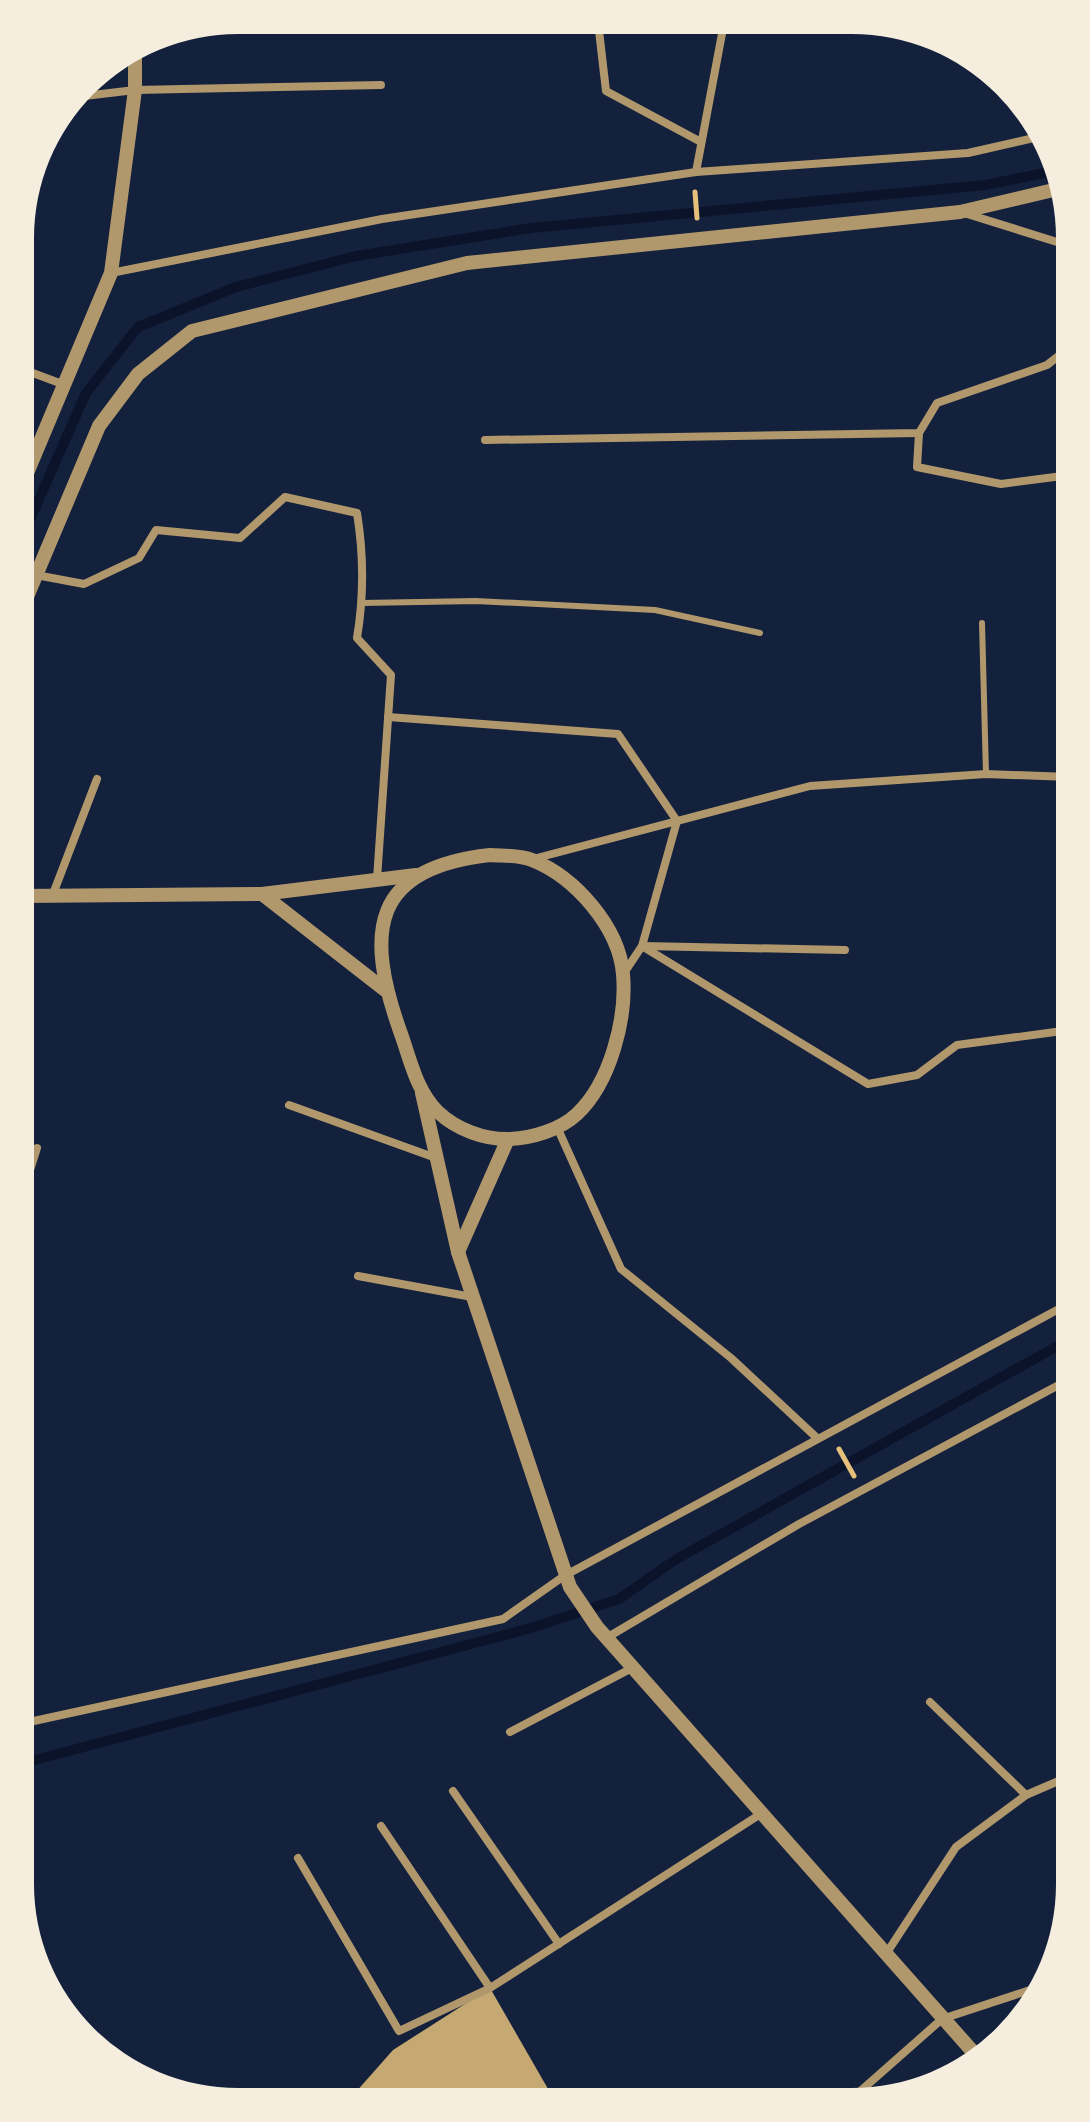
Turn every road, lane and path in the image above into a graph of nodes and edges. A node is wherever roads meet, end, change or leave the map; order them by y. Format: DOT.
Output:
graph roads {
  1 [pos="599,34"];
  2 [pos="722,34"];
  3 [pos="135,62"];
  4 [pos="381,85"];
  5 [pos="135,90"];
  6 [pos="94,95"];
  7 [pos="1030,139"];
  8 [pos="701,142"];
  9 [pos="696,172"];
  10 [pos="695,184"];
  11 [pos="1050,191"];
  12 [pos="960,212"];
  13 [pos="697,223"];
  14 [pos="1056,242"];
  15 [pos="111,273"];
  16 [pos="1056,358"];
  17 [pos="34,373"];
  18 [pos="65,385"];
  19 [pos="919,433"];
  20 [pos="485,440"];
  21 [pos="34,457"];
  22 [pos="1056,477"];
  23 [pos="34,562"];
  24 [pos="34,573"];
  25 [pos="362,603"];
  26 [pos="982,623"];
  27 [pos="760,633"];
  28 [pos="388,717"];
  29 [pos="986,774"];
  30 [pos="1056,776"];
  31 [pos="97,779"];
  32 [pos="677,821"];
  33 [pos="532,860"];
  34 [pos="416,875"];
  35 [pos="377,879"];
  36 [pos="53,894"];
  37 [pos="262,894"];
  38 [pos="34,895"];
  39 [pos="642,946"];
  40 [pos="845,950"];
  41 [pos="623,974"];
  42 [pos="385,990"];
  43 [pos="1056,1032"];
  44 [pos="422,1093"];
  45 [pos="289,1105"];
  46 [pos="557,1127"];
  47 [pos="508,1139"];
  48 [pos="37,1148"];
  49 [pos="34,1157"];
  50 [pos="436,1158"];
  51 [pos="458,1252"];
  52 [pos="358,1276"];
  53 [pos="472,1297"];
  54 [pos="1056,1310"];
  55 [pos="1056,1386"];
  56 [pos="817,1438"];
  57 [pos="834,1439"];
  58 [pos="853,1474"];
  59 [pos="567,1582"];
  60 [pos="603,1632"];
  61 [pos="634,1666"];
  62 [pos="930,1702"];
  63 [pos="34,1721"];
  64 [pos="510,1732"];
  65 [pos="1056,1782"];
  66 [pos="453,1791"];
  67 [pos="1026,1795"];
  68 [pos="762,1813"];
  69 [pos="381,1826"];
  70 [pos="298,1858"];
  71 [pos="559,1944"];
  72 [pos="885,1954"];
  73 [pos="490,1988"];
  74 [pos="1025,1992"];
  75 [pos="942,2019"];
  76 [pos="971,2050"];
  77 [pos="865,2087"];
  1 -- 8 [label="street"];
  2 -- 8 [label="street"];
  3 -- 5 [label="street"];
  4 -- 5 [label="street"];
  5 -- 6 [label="street"];
  5 -- 15 [label="street"];
  7 -- 9 [label="street"];
  8 -- 9 [label="street"];
  9 -- 15 [label="street"];
  10 -- 13 [label="path"];
  11 -- 12 [label="street"];
  12 -- 14 [label="street"];
  12 -- 23 [label="street"];
  15 -- 18 [label="street"];
  16 -- 19 [label="street"];
  17 -- 18 [label="street"];
  18 -- 21 [label="street"];
  19 -- 20 [label="street"];
  19 -- 22 [label="street"];
  24 -- 25 [label="street"];
  25 -- 27 [label="lane"];
  25 -- 28 [label="street"];
  26 -- 29 [label="lane"];
  28 -- 32 [label="street"];
  28 -- 35 [label="street"];
  29 -- 30 [label="street"];
  29 -- 32 [label="street"];
  31 -- 36 [label="street"];
  32 -- 33 [label="street"];
  32 -- 39 [label="street"];
  33 -- 34 [label="street"];
  33 -- 41 [label="street"];
  34 -- 35 [label="street"];
  34 -- 42 [label="street"];
  35 -- 37 [label="street"];
  36 -- 37 [label="street"];
  36 -- 38 [label="street"];
  37 -- 42 [label="street"];
  39 -- 40 [label="street"];
  39 -- 41 [label="street"];
  39 -- 43 [label="street"];
  41 -- 46 [label="street"];
  42 -- 44 [label="street"];
  44 -- 47 [label="street"];
  44 -- 50 [label="street"];
  45 -- 50 [label="street"];
  46 -- 47 [label="street"];
  46 -- 56 [label="street"];
  47 -- 51 [label="street"];
  48 -- 49 [label="street"];
  50 -- 51 [label="street"];
  51 -- 53 [label="street"];
  52 -- 53 [label="street"];
  53 -- 59 [label="street"];
  54 -- 56 [label="street"];
  55 -- 60 [label="street"];
  56 -- 59 [label="street"];
  57 -- 58 [label="path"];
  59 -- 60 [label="street"];
  59 -- 63 [label="street"];
  60 -- 61 [label="street"];
  61 -- 64 [label="street"];
  61 -- 68 [label="street"];
  62 -- 67 [label="street"];
  65 -- 67 [label="street"];
  66 -- 71 [label="street"];
  67 -- 72 [label="street"];
  68 -- 71 [label="street"];
  68 -- 72 [label="street"];
  69 -- 73 [label="street"];
  70 -- 73 [label="street"];
  71 -- 73 [label="street"];
  72 -- 75 [label="street"];
  74 -- 75 [label="street"];
  75 -- 76 [label="street"];
  75 -- 77 [label="street"];
}
